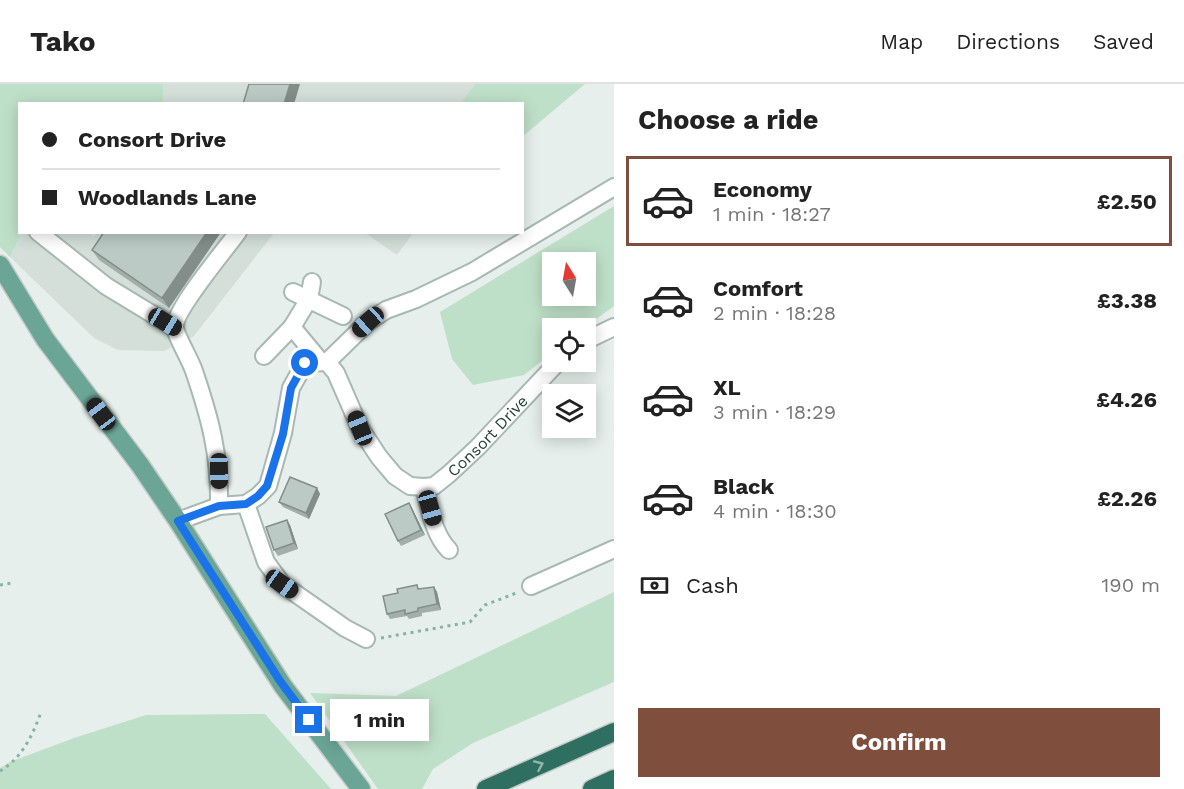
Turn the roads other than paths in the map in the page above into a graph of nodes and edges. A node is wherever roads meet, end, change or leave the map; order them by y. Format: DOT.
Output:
graph roads {
  1 [pos="614,187"];
  2 [pos="41,234"];
  3 [pos="236,234"];
  4 [pos="0,265"];
  5 [pos="312,282"];
  6 [pos="293,292"];
  7 [pos="309,299"];
  8 [pos="343,316"];
  9 [pos="292,327"];
  10 [pos="614,327"];
  11 [pos="175,328"];
  12 [pos="596,334"];
  13 [pos="264,356"];
  14 [pos="324,362"];
  15 [pos="549,372"];
  16 [pos="424,487"];
  17 [pos="246,504"];
  18 [pos="219,506"];
  19 [pos="178,521"];
  20 [pos="614,549"];
  21 [pos="449,550"];
  22 [pos="531,586"];
  23 [pos="366,639"];
  24 [pos="614,732"];
  25 [pos="614,779"];
  26 [pos="361,789"];
  27 [pos="486,789"];
  28 [pos="592,789"];
  1 -- 14 [label="street"];
  2 -- 11 [label="street"];
  3 -- 11 [label="street"];
  4 -- 19 [label="main road"];
  5 -- 7 [label="street"];
  6 -- 7 [label="street"];
  7 -- 8 [label="street"];
  7 -- 9 [label="street"];
  9 -- 13 [label="street"];
  9 -- 14 [label="street"];
  10 -- 12 [label="street"];
  11 -- 18 [label="street"];
  14 -- 16 [label="street"];
  14 -- 17 [label="street"];
  15 -- 16 [label="street, Consort Drive"];
  16 -- 21 [label="street"];
  17 -- 18 [label="street"];
  17 -- 23 [label="street"];
  18 -- 19 [label="street"];
  19 -- 26 [label="main road"];
  20 -- 22 [label="street"];
  27 -- 24 [label="highway, one-way"];
  25 -- 28 [label="highway"];
}
